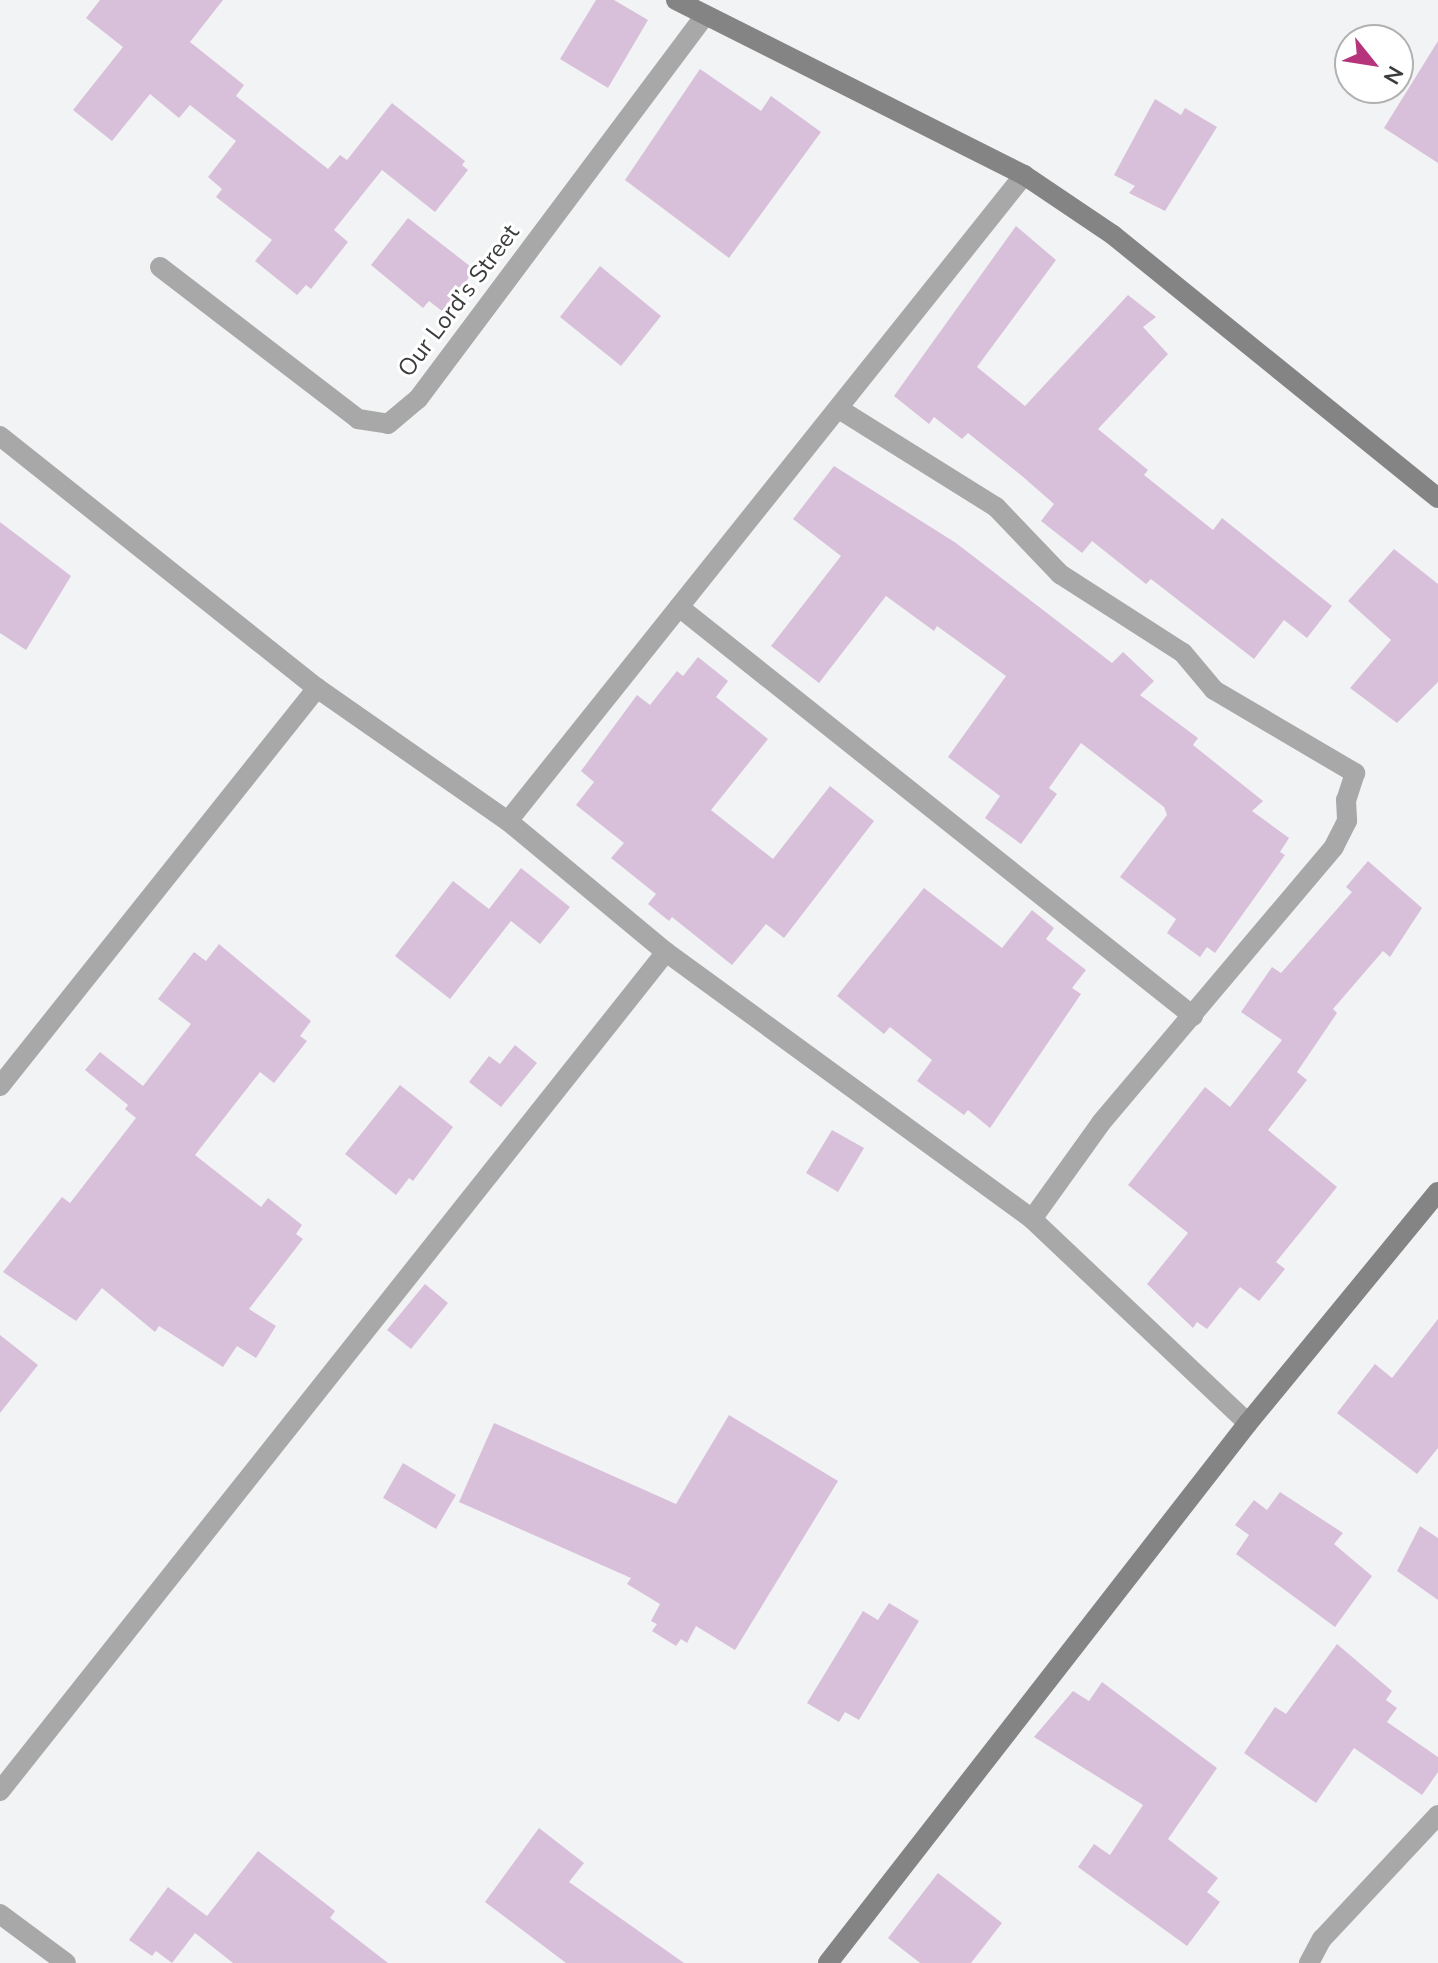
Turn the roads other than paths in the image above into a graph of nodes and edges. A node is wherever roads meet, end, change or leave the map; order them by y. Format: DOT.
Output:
graph roads {
  1 [pos="676,0"];
  2 [pos="704,16"];
  3 [pos="1024,175"];
  4 [pos="160,267"];
  5 [pos="839,409"];
  6 [pos="0,436"];
  7 [pos="1438,498"];
  8 [pos="679,607"];
  9 [pos="317,688"];
  10 [pos="508,821"];
  11 [pos="666,952"];
  12 [pos="1193,1016"];
  13 [pos="0,1086"];
  14 [pos="1438,1192"];
  15 [pos="1032,1219"];
  16 [pos="1248,1423"];
  17 [pos="0,1791"];
  18 [pos="1438,1815"];
  19 [pos="0,1914"];
  20 [pos="66,1963"];
  21 [pos="828,1963"];
  22 [pos="1309,1963"];
  1 -- 2 [label="street"];
  2 -- 3 [label="street"];
  2 -- 4 [label="street, Our Lord’s Street"];
  3 -- 5 [label="street"];
  3 -- 7 [label="street"];
  5 -- 8 [label="street"];
  5 -- 12 [label="street"];
  6 -- 9 [label="street"];
  8 -- 10 [label="street"];
  8 -- 12 [label="street"];
  9 -- 10 [label="street"];
  9 -- 13 [label="street"];
  10 -- 11 [label="street"];
  11 -- 15 [label="street"];
  11 -- 17 [label="street"];
  12 -- 15 [label="street"];
  14 -- 16 [label="street"];
  15 -- 16 [label="street"];
  16 -- 21 [label="street"];
  18 -- 22 [label="street"];
  19 -- 20 [label="street"];
}
